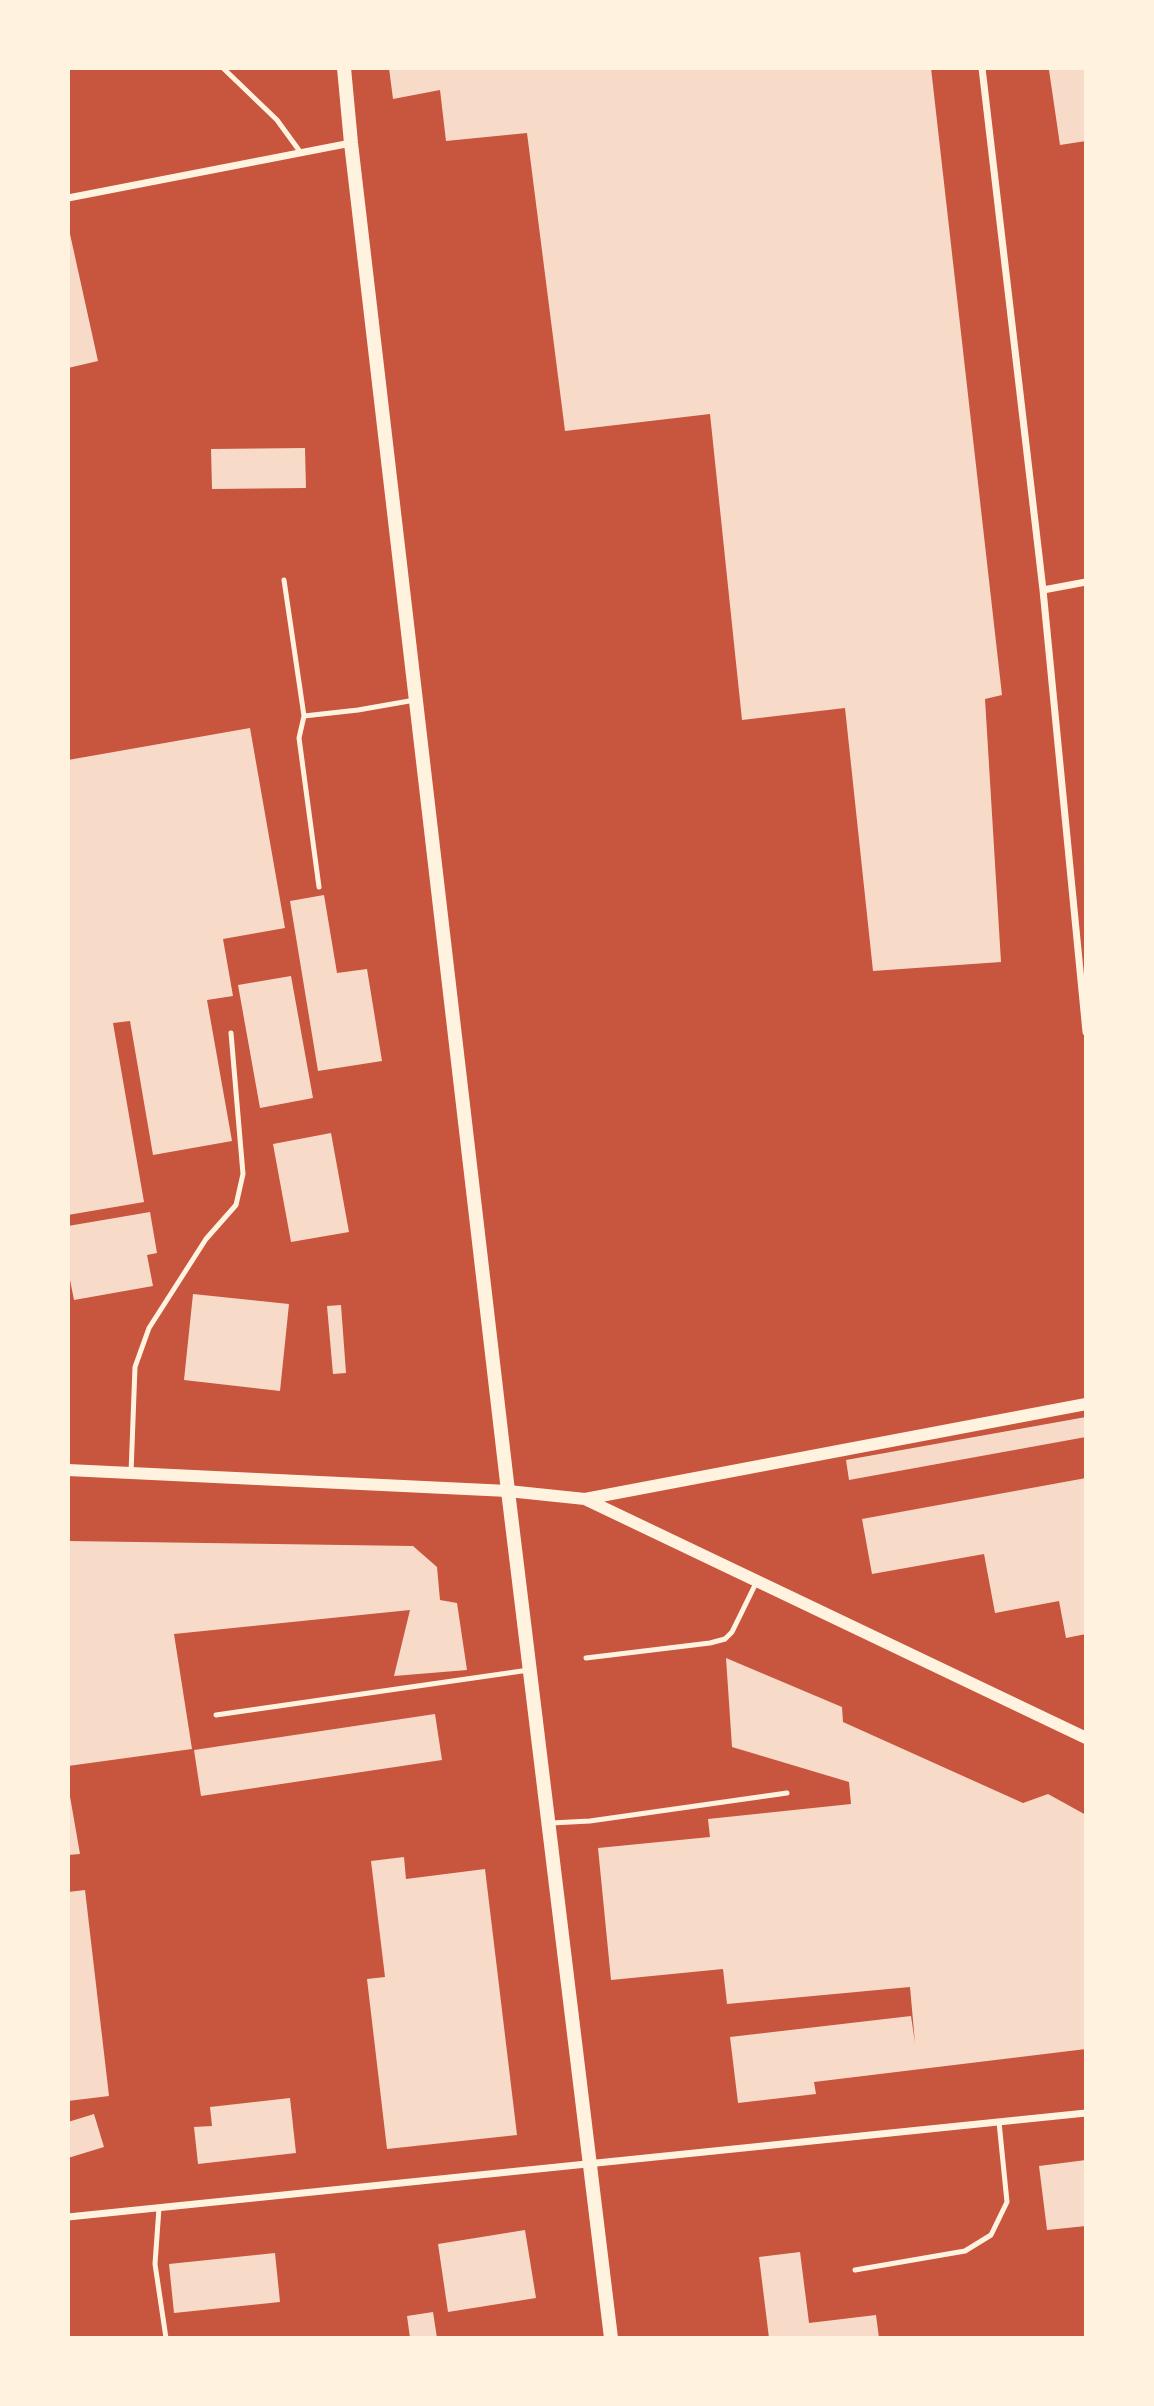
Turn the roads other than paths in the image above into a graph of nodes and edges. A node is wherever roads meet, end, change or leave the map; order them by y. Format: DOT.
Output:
graph roads {
  1 [pos="223,68"];
  2 [pos="344,68"];
  3 [pos="982,68"];
  4 [pos="351,143"];
  5 [pos="300,153"];
  6 [pos="68,198"];
  7 [pos="284,580"];
  8 [pos="1086,582"];
  9 [pos="1043,590"];
  10 [pos="415,700"];
  11 [pos="304,716"];
  12 [pos="319,887"];
  13 [pos="1086,1032"];
  14 [pos="231,1033"];
  15 [pos="1086,1404"];
  16 [pos="68,1470"];
  17 [pos="131,1473"];
  18 [pos="508,1491"];
  19 [pos="585,1499"];
  20 [pos="757,1581"];
  21 [pos="586,1658"];
  22 [pos="530,1670"];
  23 [pos="216,1716"];
  24 [pos="1086,1738"];
  25 [pos="787,1793"];
  26 [pos="548,1823"];
  27 [pos="1086,2113"];
  28 [pos="999,2122"];
  29 [pos="590,2164"];
  30 [pos="159,2208"];
  31 [pos="68,2217"];
  32 [pos="855,2270"];
  33 [pos="166,2338"];
  34 [pos="611,2338"];
  1 -- 5 [label="lane"];
  2 -- 4 [label="main road"];
  3 -- 9 [label="street"];
  4 -- 5 [label="street"];
  4 -- 10 [label="main road"];
  5 -- 6 [label="street"];
  7 -- 11 [label="lane"];
  8 -- 9 [label="street"];
  9 -- 13 [label="street"];
  10 -- 11 [label="lane"];
  10 -- 18 [label="main road"];
  11 -- 12 [label="lane"];
  14 -- 17 [label="lane"];
  15 -- 19 [label="street"];
  16 -- 17 [label="street"];
  17 -- 18 [label="street"];
  18 -- 19 [label="street"];
  18 -- 22 [label="main road"];
  19 -- 20 [label="street"];
  20 -- 21 [label="lane"];
  20 -- 24 [label="street"];
  22 -- 23 [label="lane"];
  22 -- 26 [label="main road"];
  25 -- 26 [label="lane"];
  26 -- 29 [label="main road"];
  27 -- 28 [label="street"];
  28 -- 29 [label="street"];
  28 -- 32 [label="lane"];
  29 -- 30 [label="street"];
  29 -- 34 [label="main road"];
  30 -- 31 [label="street"];
  30 -- 33 [label="lane"];
}
